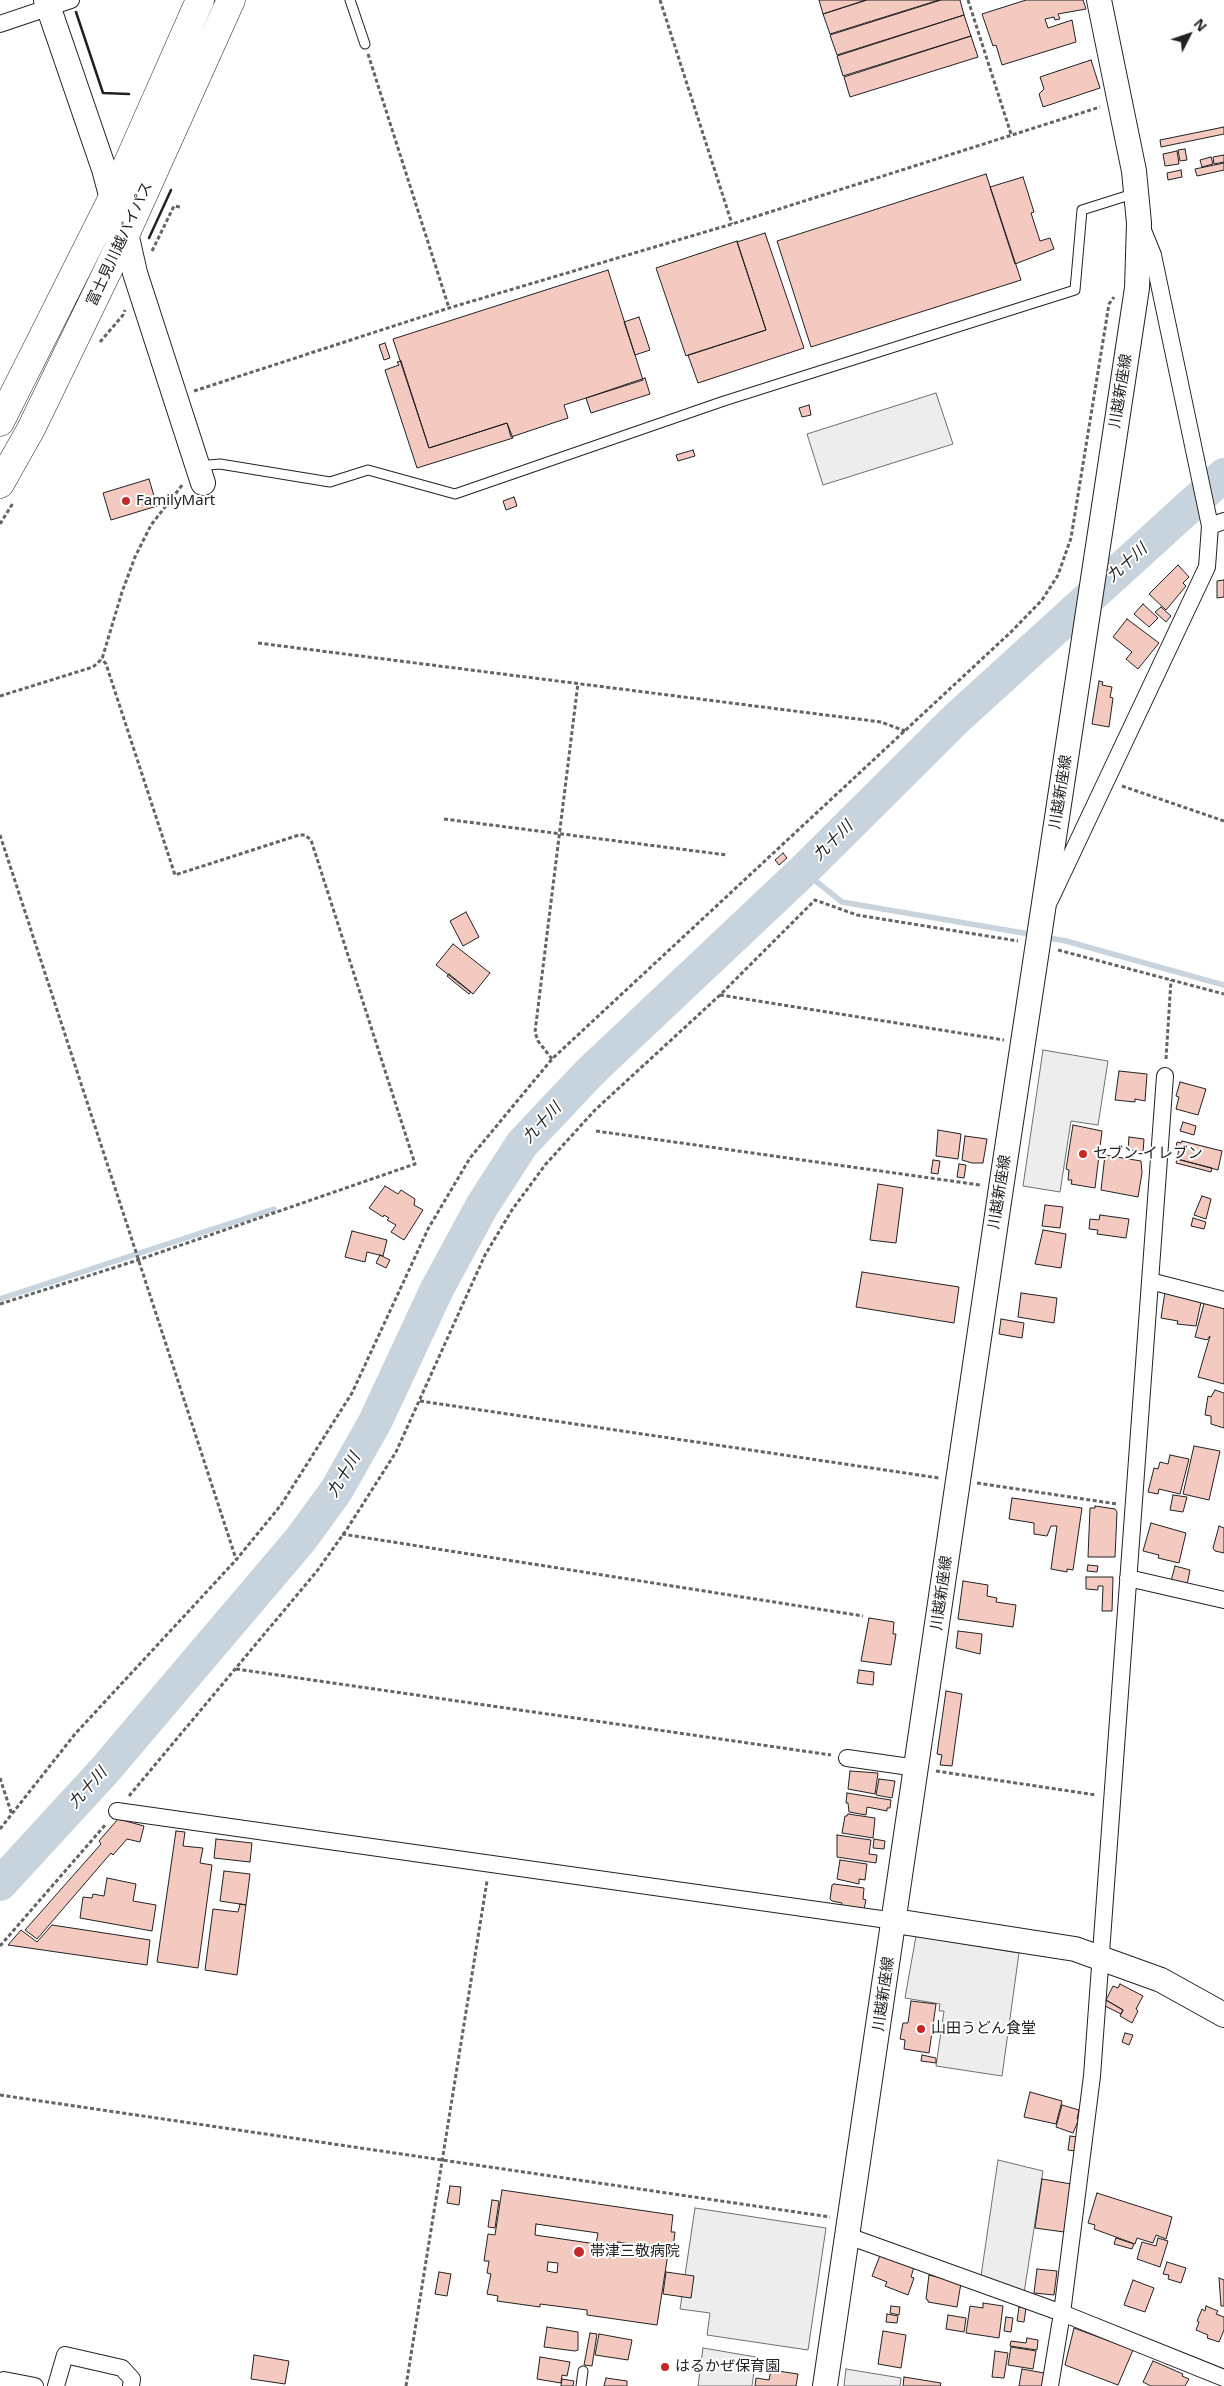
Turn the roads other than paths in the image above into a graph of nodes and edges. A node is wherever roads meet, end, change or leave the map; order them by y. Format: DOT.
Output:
graph roads {
  1 [pos="71,0"];
  2 [pos="200,0"];
  3 [pos="231,0"];
  4 [pos="350,0"];
  5 [pos="1099,0"];
  6 [pos="47,4"];
  7 [pos="0,24"];
  8 [pos="365,44"];
  9 [pos="1136,193"];
  10 [pos="112,200"];
  11 [pos="1139,223"];
  12 [pos="126,233"];
  13 [pos="0,422"];
  14 [pos="200,475"];
  15 [pos="0,484"];
  16 [pos="1217,524"];
  17 [pos="1042,916"];
  18 [pos="1165,1076"];
  19 [pos="1150,1281"];
  20 [pos="1224,1300"];
  21 [pos="1128,1578"];
  22 [pos="1224,1600"];
  23 [pos="847,1758"];
  24 [pos="917,1768"];
  25 [pos="117,1811"];
  26 [pos="895,1921"];
  27 [pos="1099,1957"];
  28 [pos="1224,2016"];
  29 [pos="849,2228"];
  30 [pos="1062,2313"];
  31 [pos="583,2371"];
  32 [pos="1224,2378"];
  33 [pos="0,2383"];
  34 [pos="35,2386"];
  35 [pos="56,2386"];
  36 [pos="131,2386"];
  37 [pos="581,2386"];
  38 [pos="826,2386"];
  39 [pos="1050,2386"];
  1 -- 6 [label="street"];
  2 -- 10 [label="highway, 富士見川越バイパス"];
  3 -- 12 [label="highway, 富士見川越バイパス"];
  4 -- 8 [label="lane"];
  5 -- 9 [label="main road, 川越新座線"];
  6 -- 7 [label="street"];
  6 -- 10 [label="main road"];
  9 -- 11 [label="main road, 川越新座線"];
  9 -- 14 [label="lane"];
  10 -- 12 [label="main road"];
  10 -- 13 [label="highway, 富士見川越バイパス"];
  11 -- 16 [label="street"];
  11 -- 17 [label="main road, 川越新座線"];
  12 -- 14 [label="main road"];
  12 -- 15 [label="highway, 富士見川越バイパス"];
  16 -- 17 [label="street"];
  17 -- 24 [label="main road, 川越新座線"];
  18 -- 19 [label="street"];
  19 -- 20 [label="street"];
  19 -- 21 [label="street"];
  21 -- 22 [label="street"];
  21 -- 27 [label="street"];
  23 -- 24 [label="street"];
  24 -- 26 [label="main road, 川越新座線"];
  25 -- 26 [label="street"];
  26 -- 27 [label="main road"];
  26 -- 29 [label="main road, 川越新座線"];
  27 -- 28 [label="main road"];
  27 -- 30 [label="street"];
  29 -- 30 [label="street"];
  29 -- 38 [label="main road, 川越新座線"];
  30 -- 32 [label="street"];
  30 -- 39 [label="street"];
  31 -- 37 [label="lane"];
  33 -- 34 [label="street"];
  35 -- 36 [label="street"];
}
